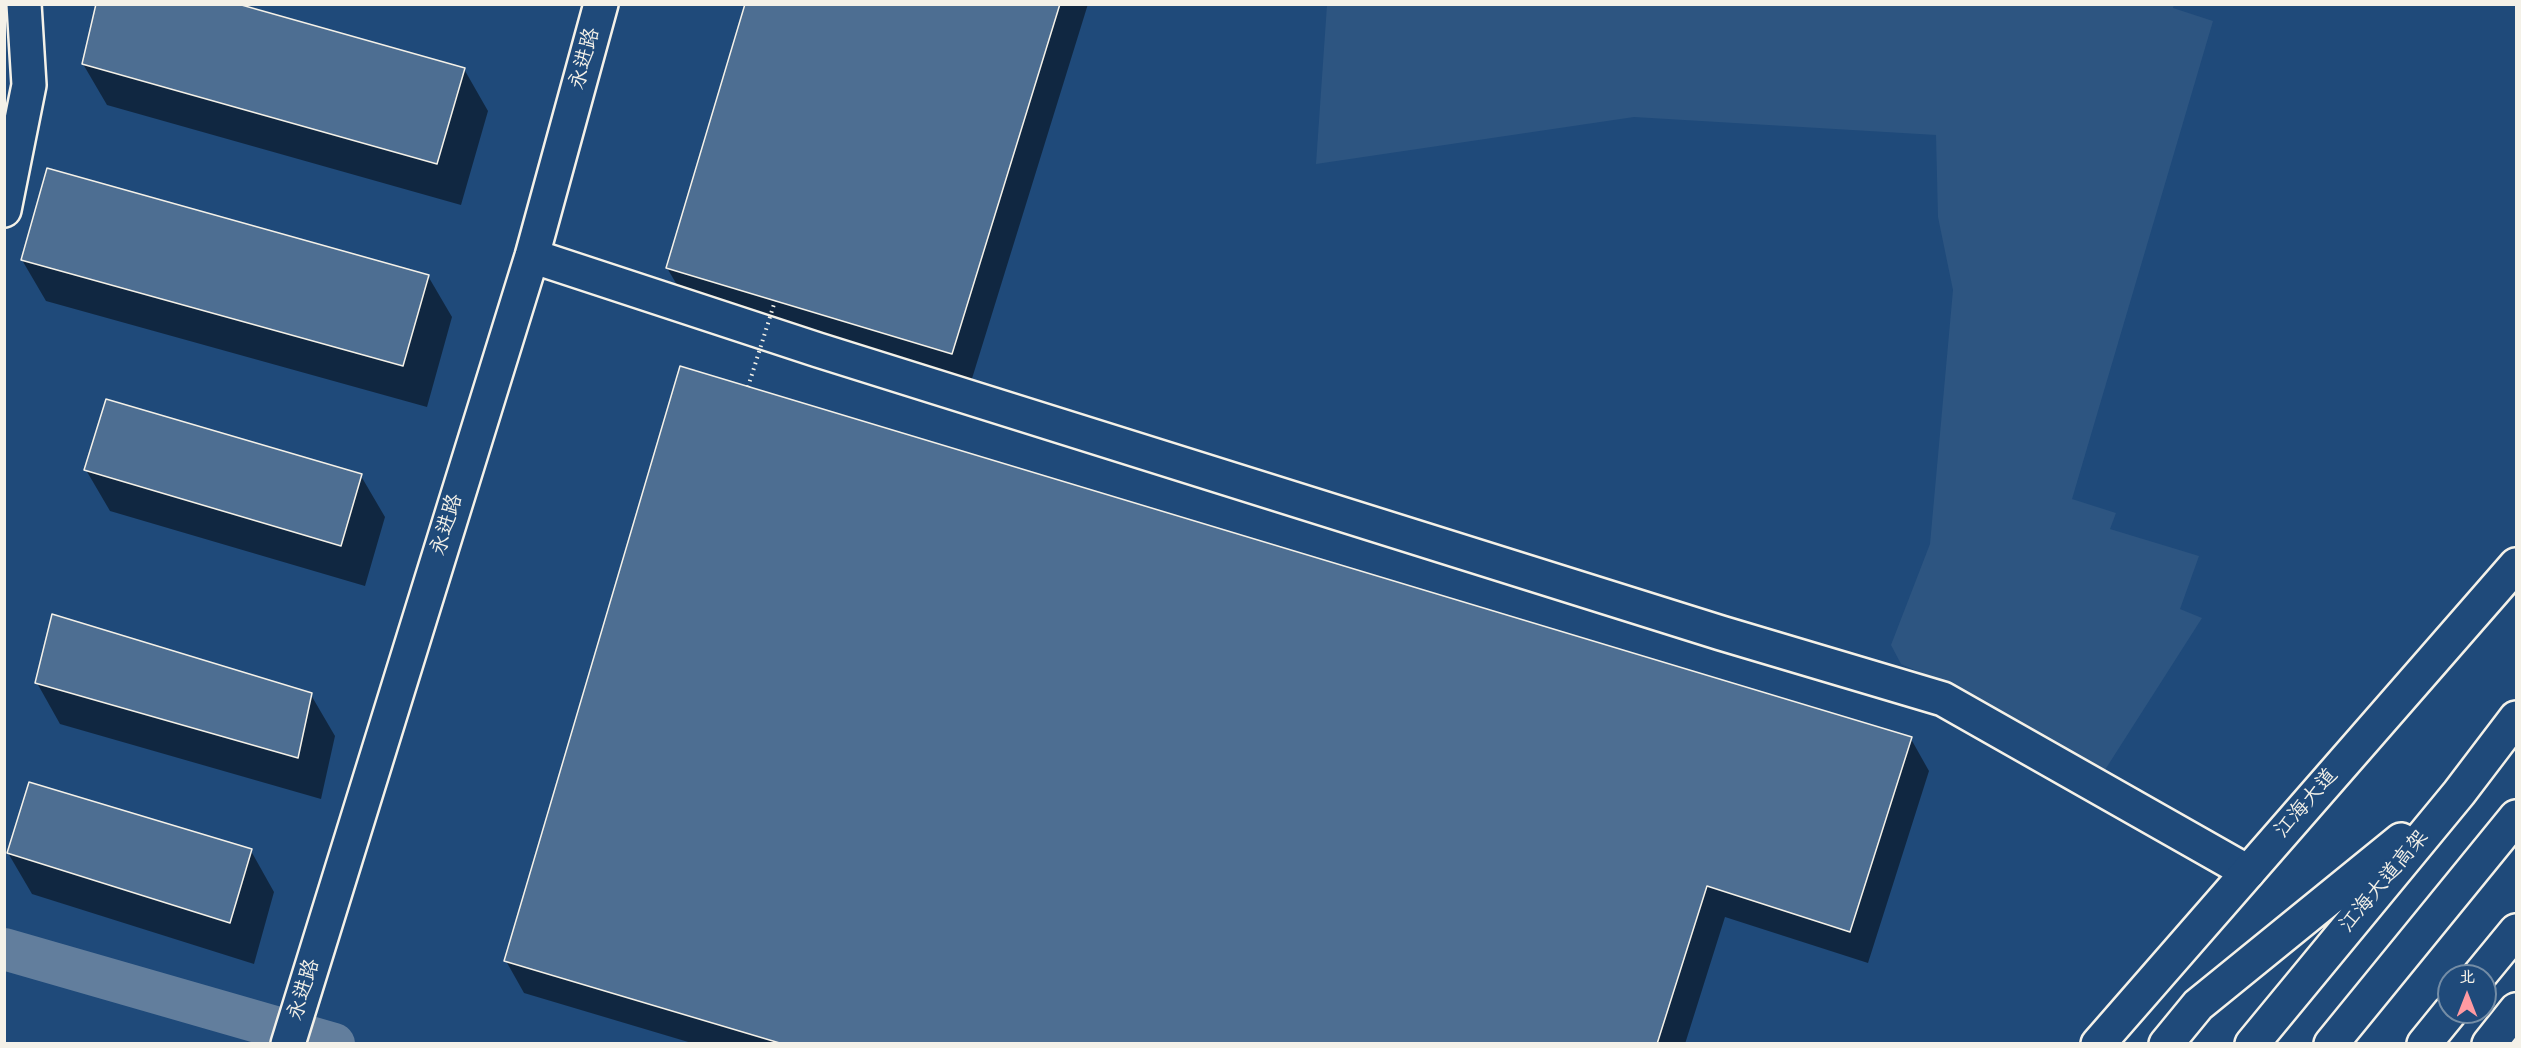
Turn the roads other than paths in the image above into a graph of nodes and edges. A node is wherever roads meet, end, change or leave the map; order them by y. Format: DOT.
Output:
graph roads {
  1 [pos="24,4"];
  2 [pos="601,4"];
  3 [pos="4,210"];
  4 [pos="532,256"];
  5 [pos="2517,565"];
  6 [pos="2517,718"];
  7 [pos="2459,793"];
  8 [pos="2517,817"];
  9 [pos="2248,872"];
  10 [pos="2517,931"];
  11 [pos="2489,964"];
  12 [pos="2517,1010"];
  13 [pos="2440,1024"];
  14 [pos="288,1044"];
  15 [pos="2098,1044"];
  16 [pos="2166,1044"];
  17 [pos="2252,1044"];
  18 [pos="2331,1044"];
  19 [pos="2424,1044"];
  20 [pos="2489,1044"];
  1 -- 3 [label="main road"];
  2 -- 4 [label="main road, 永进路"];
  4 -- 9 [label="main road"];
  4 -- 14 [label="main road, 永进路"];
  5 -- 9 [label="main road, 江海大道"];
  6 -- 7 [label="main road, 江海大道高架"];
  7 -- 16 [label="main road"];
  7 -- 17 [label="main road, 江海大道高架"];
  8 -- 18 [label="main road"];
  9 -- 15 [label="main road, 江海大道"];
  10 -- 11 [label="main road"];
  12 -- 20 [label="main road"];
  13 -- 19 [label="main road"];
}
